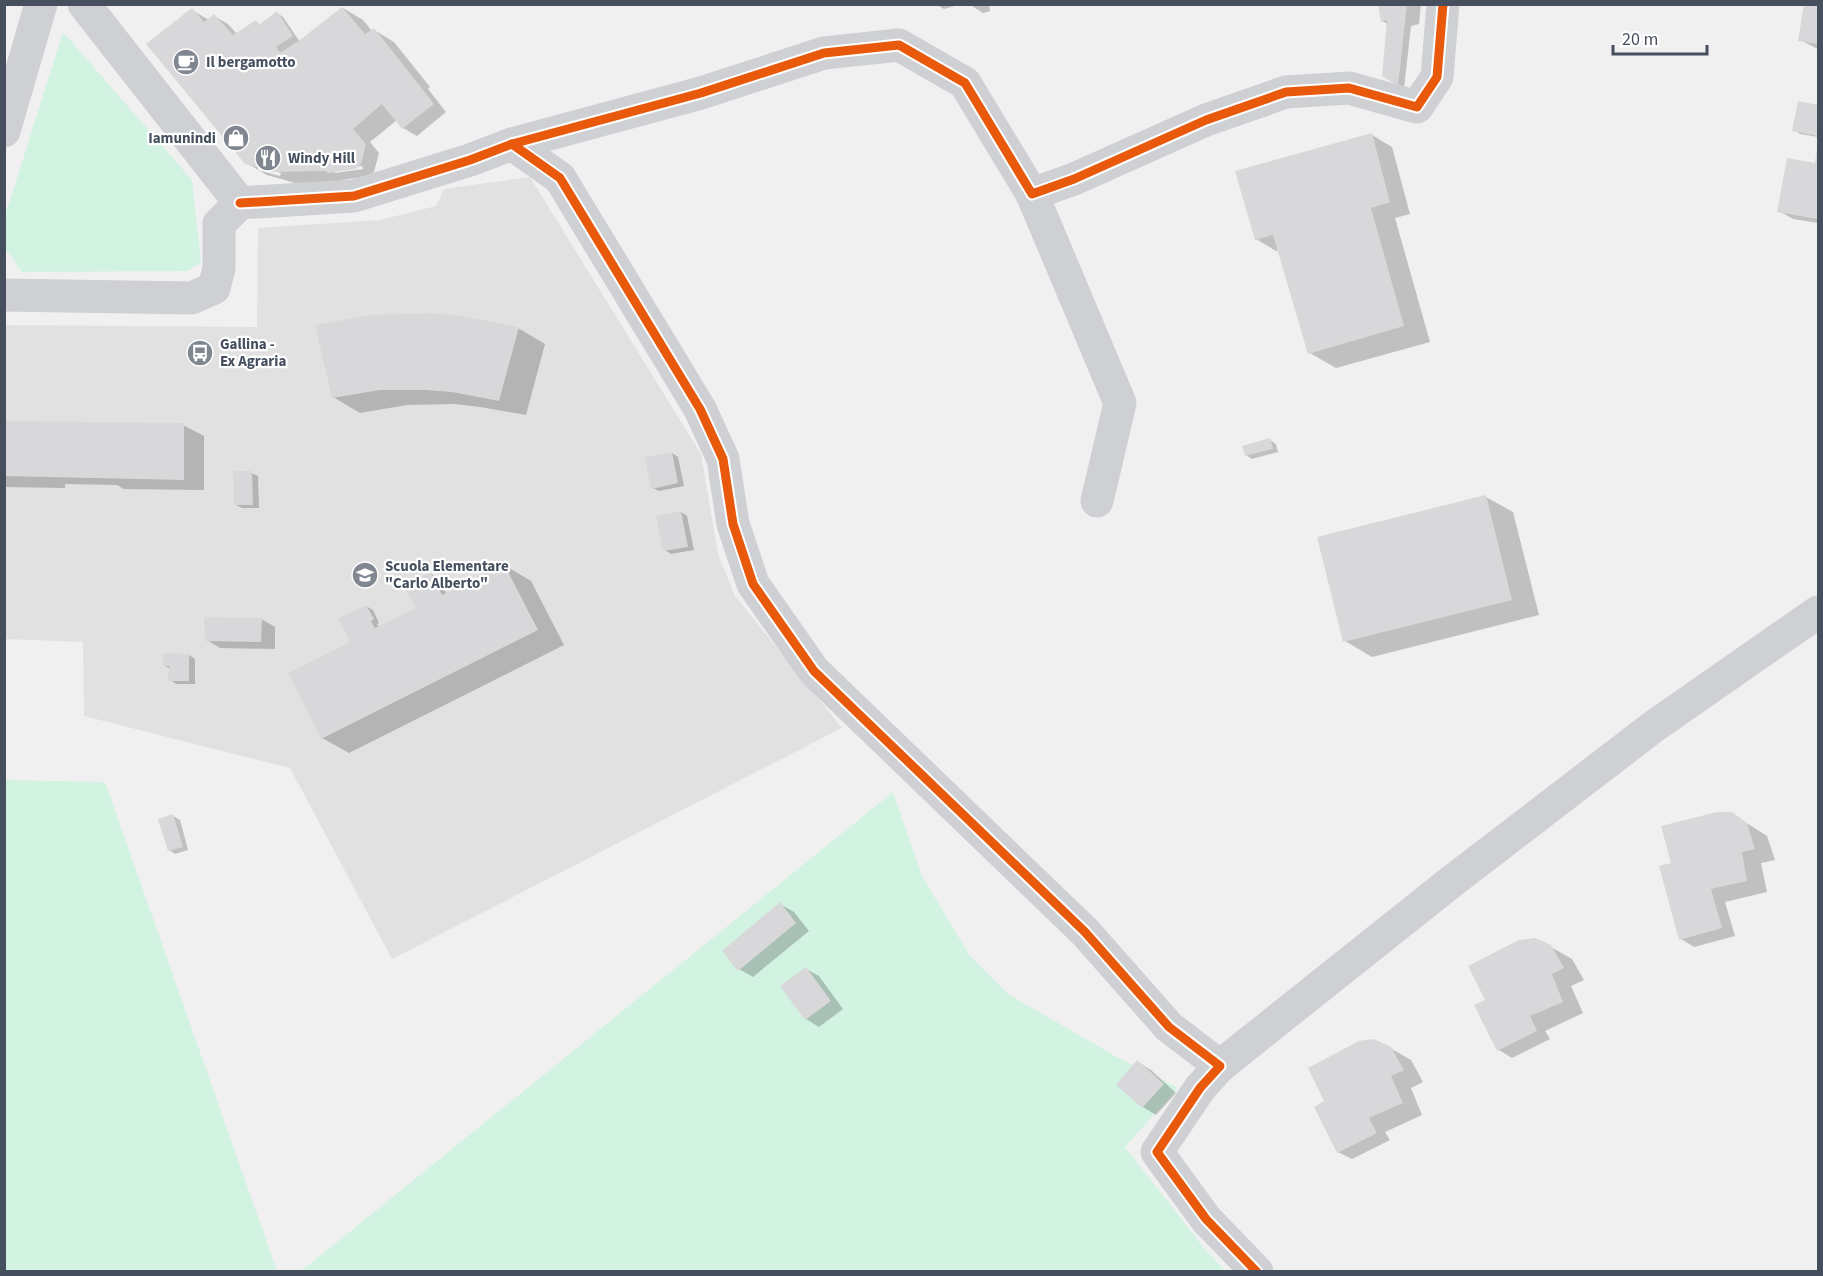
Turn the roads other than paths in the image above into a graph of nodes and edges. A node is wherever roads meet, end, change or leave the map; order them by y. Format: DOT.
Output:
graph roads {
  1 [pos="41,4"];
  2 [pos="84,4"];
  3 [pos="1443,4"];
  4 [pos="4,131"];
  5 [pos="512,144"];
  6 [pos="1032,194"];
  7 [pos="240,204"];
  8 [pos="4,295"];
  9 [pos="1097,501"];
  10 [pos="1818,612"];
  11 [pos="1220,1066"];
  12 [pos="1257,1272"];
  1 -- 4 [label="street"];
  2 -- 7 [label="street"];
  3 -- 6 [label="street"];
  5 -- 6 [label="street"];
  5 -- 7 [label="street"];
  5 -- 11 [label="street"];
  6 -- 9 [label="street"];
  7 -- 8 [label="street"];
  10 -- 11 [label="street"];
  11 -- 12 [label="street"];
}
